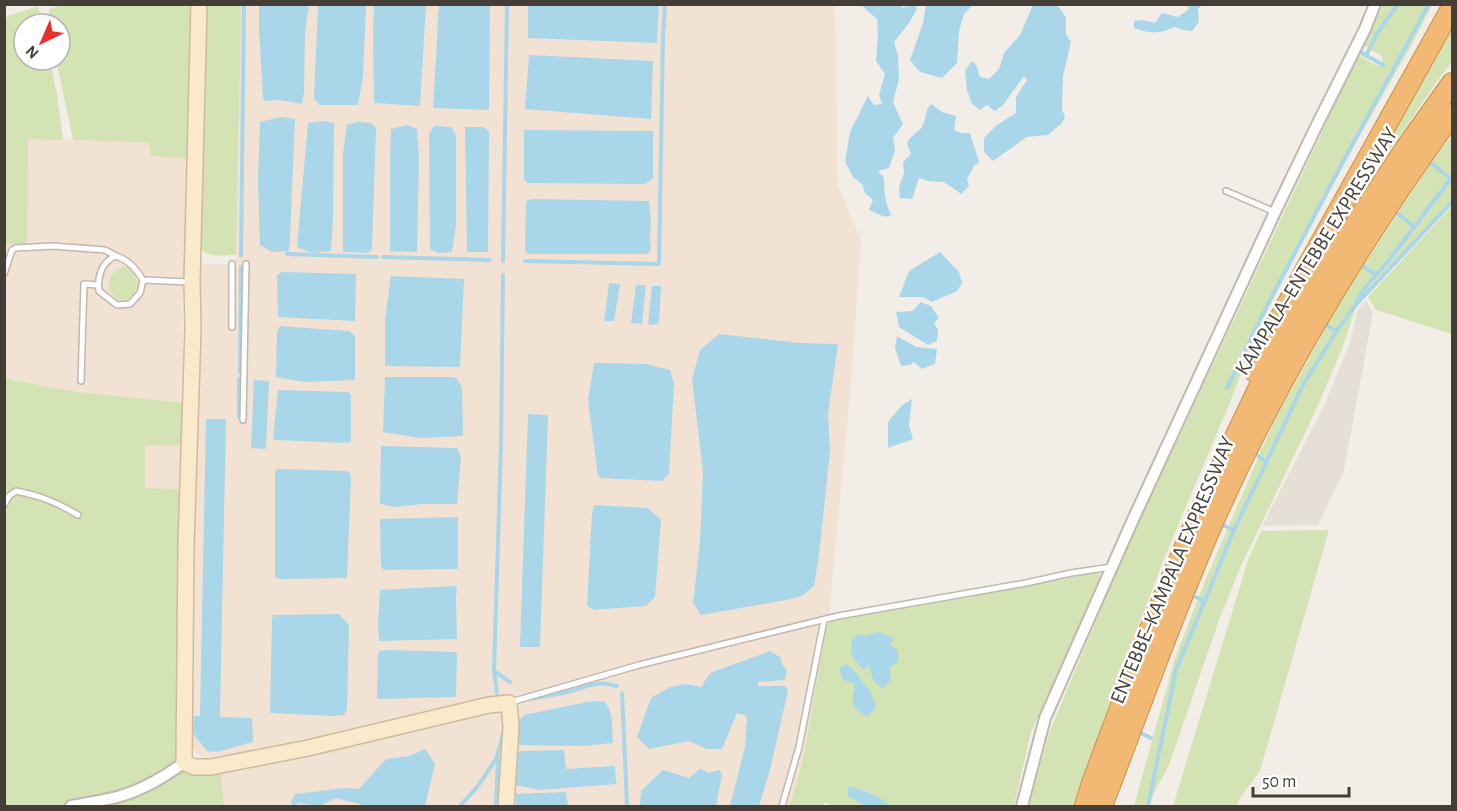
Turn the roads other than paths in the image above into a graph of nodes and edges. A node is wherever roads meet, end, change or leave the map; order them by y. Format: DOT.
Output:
graph roads {
  1 [pos="199,4"];
  2 [pos="1375,4"];
  3 [pos="1452,7"];
  4 [pos="1452,83"];
  5 [pos="1452,114"];
  6 [pos="1226,191"];
  7 [pos="1275,212"];
  8 [pos="116,256"];
  9 [pos="232,264"];
  10 [pos="246,264"];
  11 [pos="4,274"];
  12 [pos="143,280"];
  13 [pos="192,282"];
  14 [pos="98,285"];
  15 [pos="232,327"];
  16 [pos="81,381"];
  17 [pos="243,420"];
  18 [pos="4,505"];
  19 [pos="78,515"];
  20 [pos="1198,515"];
  21 [pos="1112,567"];
  22 [pos="824,620"];
  23 [pos="509,703"];
  24 [pos="184,762"];
  25 [pos="71,807"];
  26 [pos="506,807"];
  27 [pos="782,807"];
  28 [pos="1022,807"];
  29 [pos="1085,807"];
  30 [pos="1102,807"];
  1 -- 13 [label="street"];
  2 -- 7 [label="street"];
  3 -- 20 [label="highway"];
  4 -- 20 [label="highway, KAMPALA–ENTEBBE EXPRESSWAY"];
  5 -- 30 [label="highway, ENTEBBE–KAMPALA EXPRESSWAY"];
  6 -- 7 [label="lane"];
  7 -- 21 [label="street"];
  8 -- 11 [label="lane"];
  8 -- 12 [label="lane"];
  8 -- 14 [label="lane"];
  9 -- 15 [label="lane"];
  10 -- 17 [label="lane"];
  12 -- 13 [label="lane"];
  12 -- 14 [label="lane"];
  13 -- 24 [label="street"];
  14 -- 16 [label="lane"];
  18 -- 19 [label="lane"];
  20 -- 29 [label="highway"];
  21 -- 22 [label="lane"];
  21 -- 28 [label="street"];
  22 -- 23 [label="lane"];
  22 -- 27 [label="lane"];
  23 -- 24 [label="street"];
  23 -- 26 [label="street"];
  24 -- 25 [label="street"];
}
